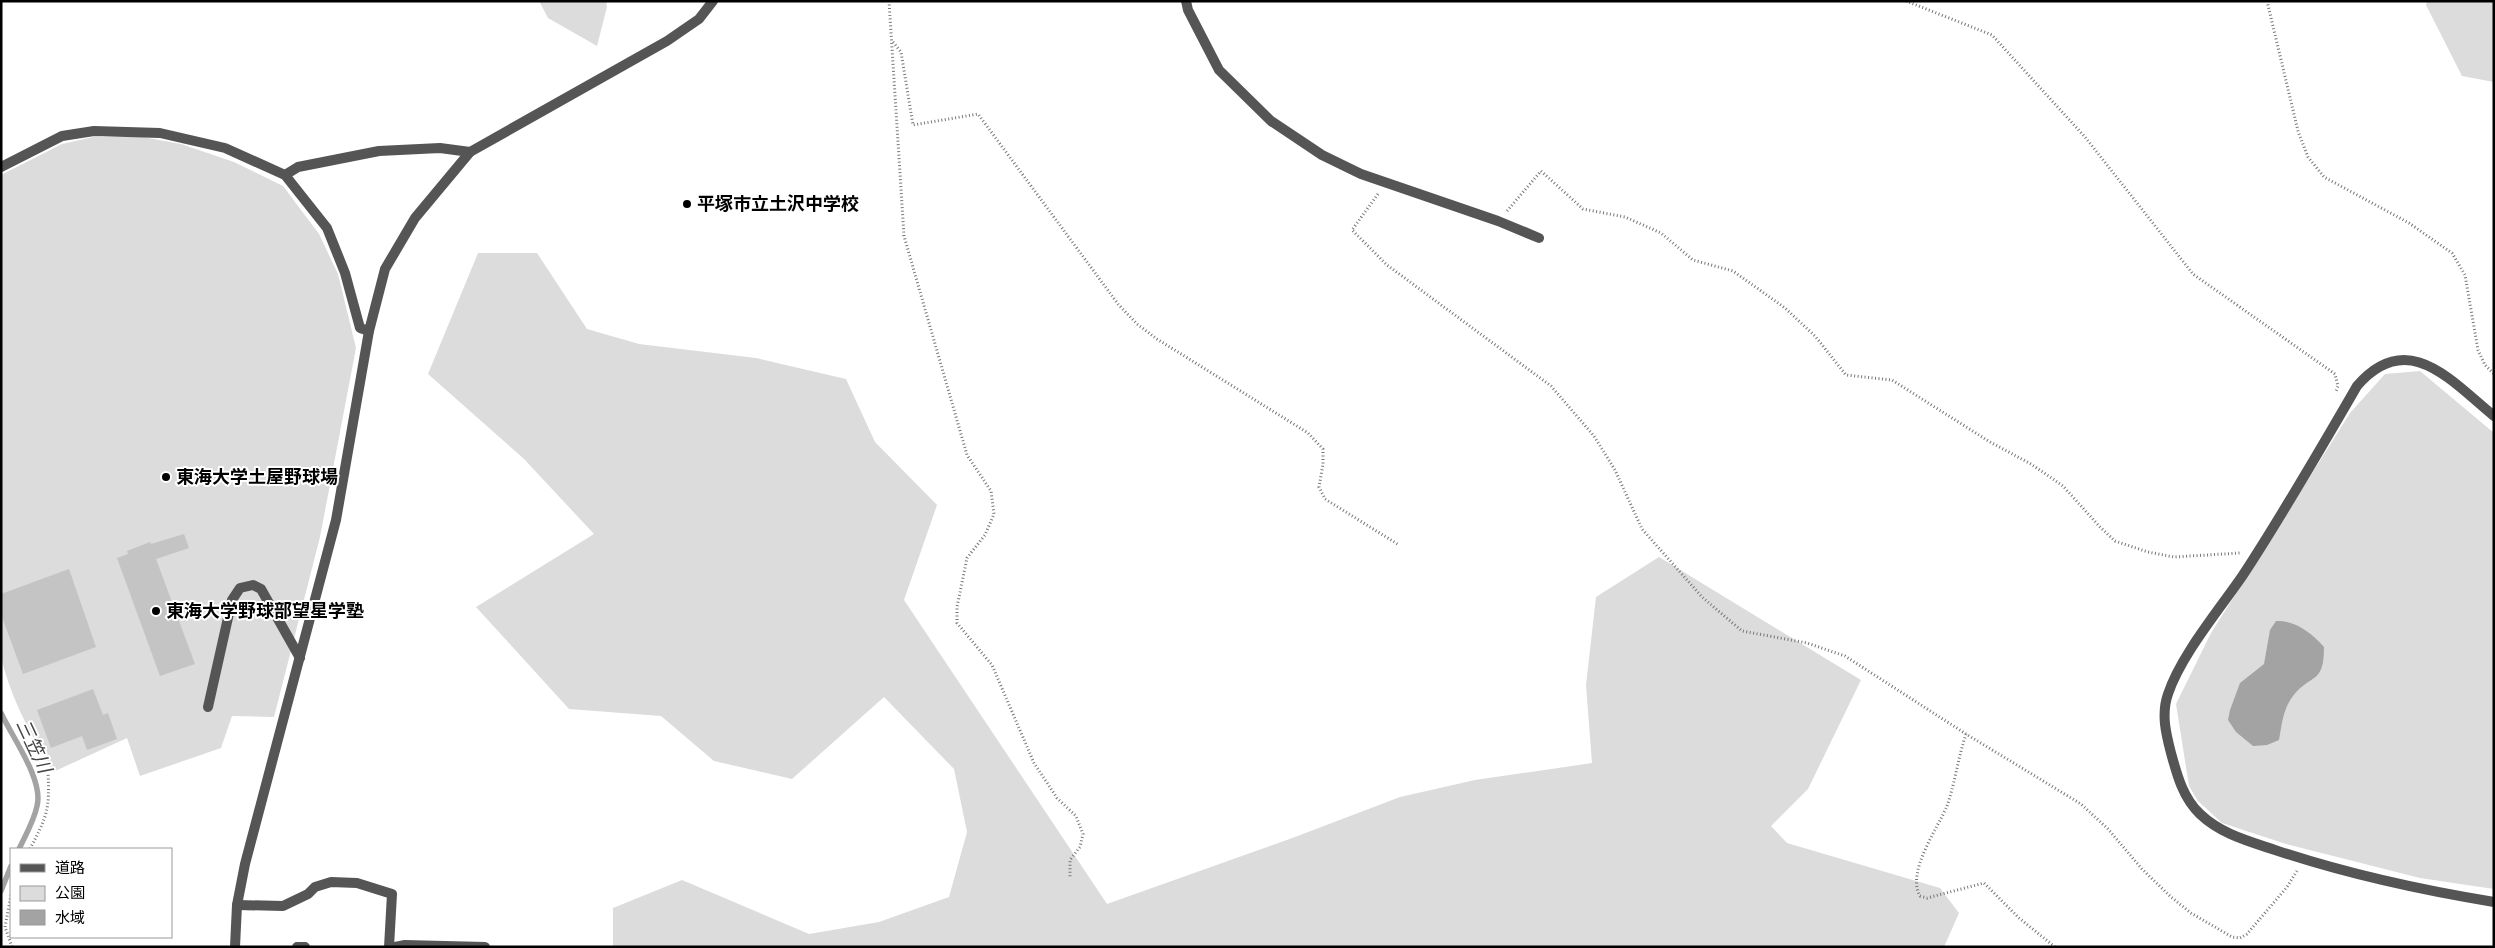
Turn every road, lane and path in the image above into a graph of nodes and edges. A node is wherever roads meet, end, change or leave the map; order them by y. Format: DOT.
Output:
graph roads {
  1 [pos="713,1"];
  2 [pos="889,1"];
  3 [pos="1186,1"];
  4 [pos="1906,1"];
  5 [pos="2267,1"];
  6 [pos="892,42"];
  7 [pos="470,152"];
  8 [pos="1,167"];
  9 [pos="285,176"];
  10 [pos="1387,182"];
  11 [pos="1498,221"];
  12 [pos="1539,238"];
  13 [pos="369,331"];
  14 [pos="2494,374"];
  15 [pos="2331,399"];
  16 [pos="2494,416"];
  17 [pos="1399,545"];
  18 [pos="2258,551"];
  19 [pos="300,658"];
  20 [pos="208,707"];
  21 [pos="1966,734"];
  22 [pos="48,772"];
  23 [pos="30,848"];
  24 [pos="2302,859"];
  25 [pos="1070,878"];
  26 [pos="10,900"];
  27 [pos="2494,902"];
  28 [pos="238,905"];
  29 [pos="12,947"];
  30 [pos="235,947"];
  31 [pos="297,947"];
  32 [pos="306,947"];
  33 [pos="389,947"];
  34 [pos="395,947"];
  35 [pos="485,947"];
  36 [pos="2055,947"];
  1 -- 7 [label="street"];
  2 -- 6 [label="path"];
  3 -- 10 [label="street"];
  4 -- 15 [label="path"];
  5 -- 14 [label="path"];
  6 -- 17 [label="path"];
  6 -- 25 [label="path"];
  7 -- 9 [label="street"];
  7 -- 13 [label="street"];
  8 -- 9 [label="street"];
  9 -- 13 [label="street"];
  10 -- 11 [label="street"];
  10 -- 21 [label="path"];
  11 -- 12 [label="street"];
  11 -- 18 [label="path"];
  13 -- 19 [label="street"];
  16 -- 18 [label="street"];
  18 -- 24 [label="street"];
  19 -- 20 [label="street"];
  19 -- 28 [label="street"];
  21 -- 24 [label="path"];
  21 -- 36 [label="path"];
  22 -- 23 [label="path"];
  24 -- 27 [label="street"];
  26 -- 29 [label="path"];
  28 -- 30 [label="street"];
  28 -- 33 [label="street"];
  31 -- 32 [label="street"];
  34 -- 35 [label="street"];
}
